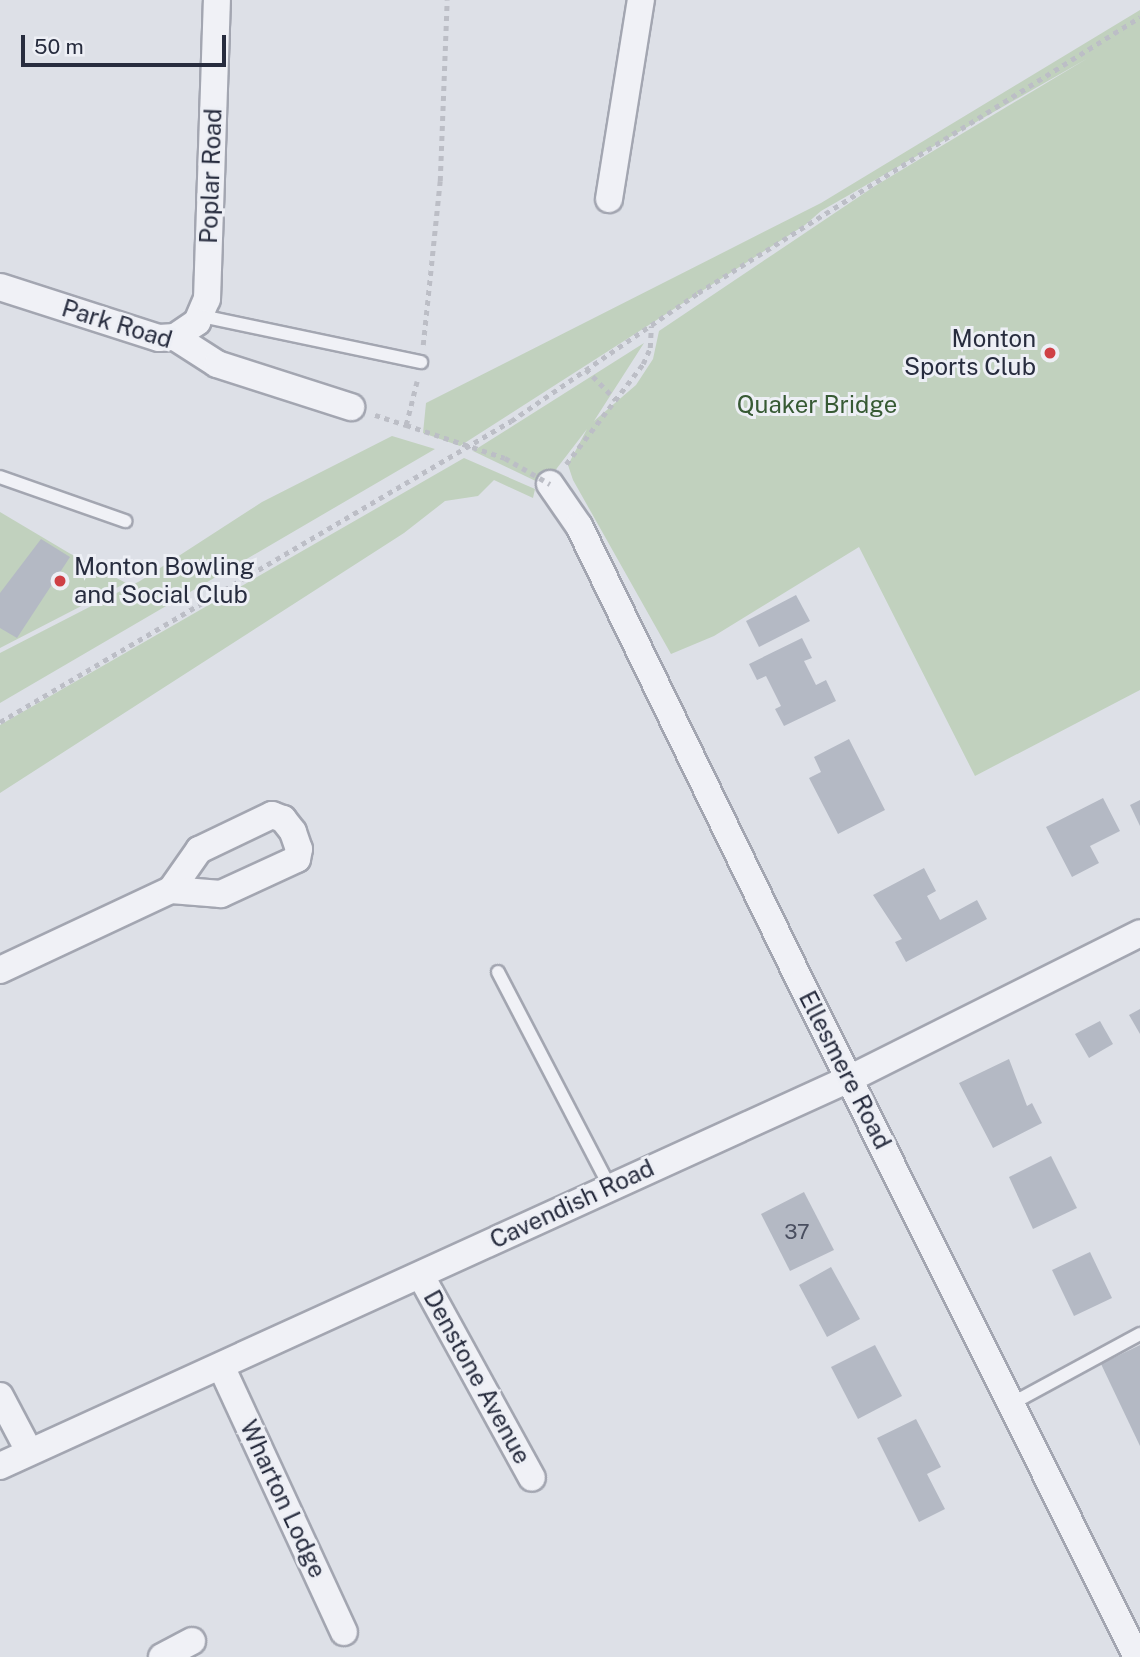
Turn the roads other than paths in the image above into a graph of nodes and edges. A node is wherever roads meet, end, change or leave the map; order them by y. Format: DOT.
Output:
graph roads {
  1 [pos="217,0"];
  2 [pos="641,0"];
  3 [pos="609,199"];
  4 [pos="0,286"];
  5 [pos="202,316"];
  6 [pos="175,337"];
  7 [pos="421,362"];
  8 [pos="351,407"];
  9 [pos="0,477"];
  10 [pos="550,484"];
  11 [pos="125,520"];
  12 [pos="171,890"];
  13 [pos="1140,933"];
  14 [pos="0,970"];
  15 [pos="498,972"];
  16 [pos="851,1078"];
  17 [pos="609,1185"];
  18 [pos="421,1276"];
  19 [pos="1140,1334"];
  20 [pos="221,1366"];
  21 [pos="0,1395"];
  22 [pos="1012,1404"];
  23 [pos="29,1451"];
  24 [pos="0,1466"];
  25 [pos="532,1478"];
  26 [pos="344,1632"];
  27 [pos="192,1642"];
  28 [pos="162,1657"];
  29 [pos="1137,1657"];
  1 -- 5 [label="street, Poplar Road"];
  2 -- 3 [label="street"];
  4 -- 6 [label="street, Park Road"];
  5 -- 6 [label="street"];
  5 -- 7 [label="lane"];
  6 -- 8 [label="street, Park Road"];
  9 -- 11 [label="lane"];
  10 -- 16 [label="street, Ellesmere Road"];
  12 -- 14 [label="street"];
  13 -- 16 [label="street, Cavendish Road"];
  15 -- 17 [label="lane"];
  16 -- 17 [label="street, Cavendish Road"];
  16 -- 22 [label="street, Ellesmere Road"];
  17 -- 18 [label="street, Cavendish Road"];
  18 -- 20 [label="street, Cavendish Road"];
  18 -- 25 [label="street, Denstone Avenue"];
  19 -- 22 [label="lane"];
  20 -- 23 [label="street, Cavendish Road"];
  20 -- 26 [label="street, Wharton Lodge"];
  21 -- 23 [label="street"];
  22 -- 29 [label="street, Ellesmere Road"];
  23 -- 24 [label="street, Cavendish Road"];
  27 -- 28 [label="street"];
}
